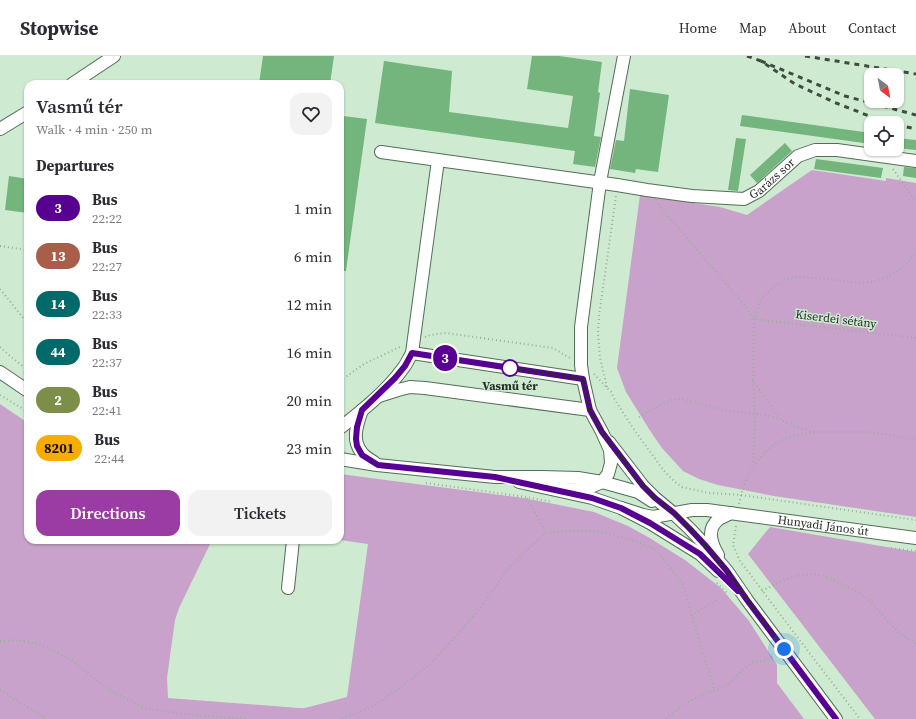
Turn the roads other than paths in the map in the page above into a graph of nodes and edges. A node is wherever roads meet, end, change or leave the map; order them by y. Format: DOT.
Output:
graph roads {
  1 [pos="114,56"];
  2 [pos="624,56"];
  3 [pos="78,80"];
  4 [pos="24,114"];
  5 [pos="0,129"];
  6 [pos="381,152"];
  7 [pos="438,160"];
  8 [pos="916,161"];
  9 [pos="600,182"];
  10 [pos="412,353"];
  11 [pos="0,372"];
  12 [pos="583,379"];
  13 [pos="24,388"];
  14 [pos="376,397"];
  15 [pos="362,410"];
  16 [pos="590,410"];
  17 [pos="344,425"];
  18 [pos="602,432"];
  19 [pos="344,460"];
  20 [pos="378,465"];
  21 [pos="495,477"];
  22 [pos="602,482"];
  23 [pos="548,488"];
  24 [pos="621,508"];
  25 [pos="674,513"];
  26 [pos="734,513"];
  27 [pos="916,538"];
  28 [pos="293,544"];
  29 [pos="727,571"];
  30 [pos="288,588"];
  31 [pos="747,600"];
  32 [pos="836,719"];
  1 -- 3 [label="street"];
  2 -- 9 [label="street"];
  4 -- 5 [label="street"];
  6 -- 7 [label="street"];
  7 -- 9 [label="street"];
  7 -- 10 [label="street"];
  8 -- 9 [label="street, Garázs sor"];
  9 -- 12 [label="street"];
  10 -- 12 [label="street"];
  10 -- 14 [label="street"];
  11 -- 13 [label="street"];
  12 -- 16 [label="street"];
  14 -- 15 [label="street"];
  14 -- 16 [label="street"];
  15 -- 17 [label="street"];
  15 -- 20 [label="street"];
  16 -- 18 [label="street"];
  18 -- 22 [label="street"];
  18 -- 25 [label="street"];
  19 -- 20 [label="street"];
  20 -- 21 [label="street"];
  21 -- 22 [label="street"];
  21 -- 23 [label="street"];
  22 -- 23 [label="street"];
  22 -- 25 [label="street"];
  23 -- 24 [label="street"];
  24 -- 25 [label="street"];
  24 -- 31 [label="street"];
  25 -- 26 [label="street, Hunyadi János út"];
  25 -- 29 [label="street"];
  26 -- 27 [label="street, Hunyadi János út"];
  26 -- 29 [label="street"];
  28 -- 30 [label="street"];
  29 -- 31 [label="street"];
  31 -- 32 [label="street"];
}
